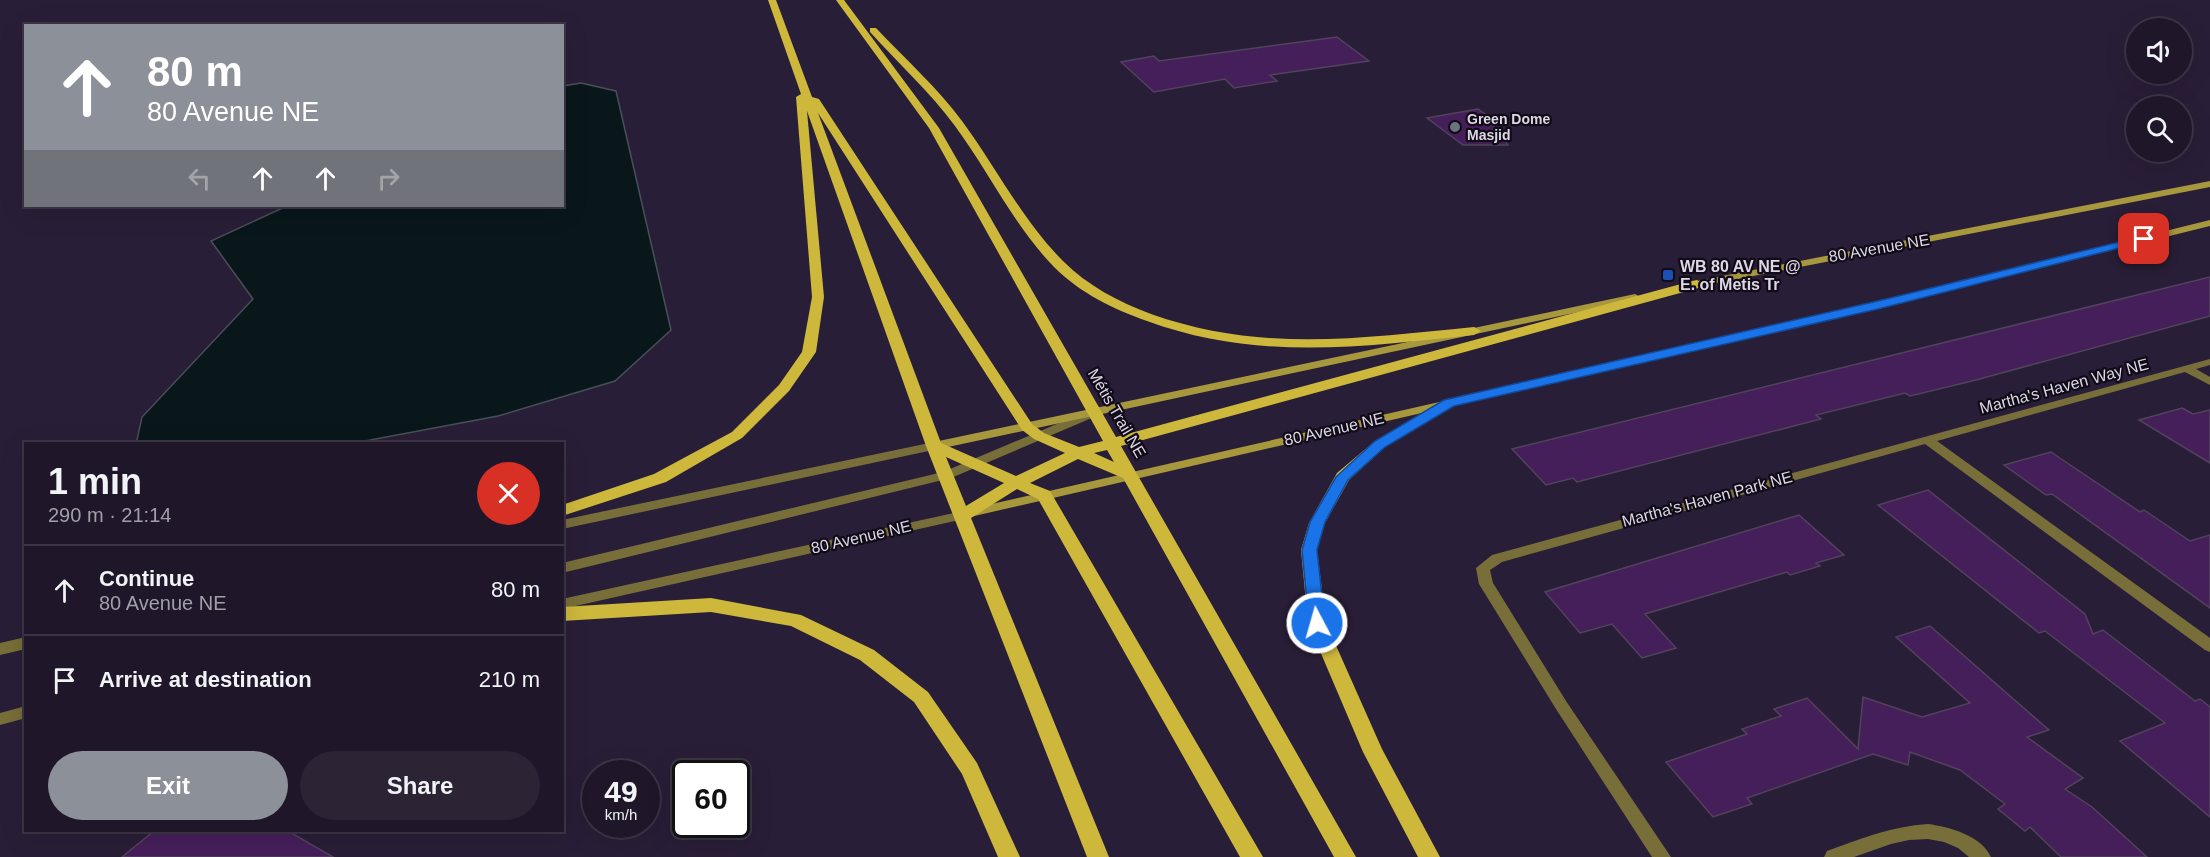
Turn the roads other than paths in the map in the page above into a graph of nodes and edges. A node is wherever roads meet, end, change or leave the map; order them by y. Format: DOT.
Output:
graph roads {
  1 [pos="772,0"];
  2 [pos="840,0"];
  3 [pos="844,0"];
  4 [pos="799,76"];
  5 [pos="2210,184"];
  6 [pos="2210,223"];
  7 [pos="1697,284"];
  8 [pos="1474,332"];
  9 [pos="2210,362"];
  10 [pos="2187,369"];
  11 [pos="2210,382"];
  12 [pos="1449,402"];
  13 [pos="1093,412"];
  14 [pos="1033,431"];
  15 [pos="1927,440"];
  16 [pos="1111,444"];
  17 [pos="934,446"];
  18 [pos="1077,453"];
  19 [pos="974,463"];
  20 [pos="946,475"];
  21 [pos="1131,476"];
  22 [pos="1018,482"];
  23 [pos="1044,495"];
  24 [pos="564,510"];
  25 [pos="963,515"];
  26 [pos="564,525"];
  27 [pos="564,568"];
  28 [pos="564,604"];
  29 [pos="564,614"];
  30 [pos="24,643"];
  31 [pos="2210,646"];
  32 [pos="0,649"];
  33 [pos="24,714"];
  34 [pos="0,720"];
  35 [pos="1009,857"];
  36 [pos="1098,857"];
  37 [pos="1252,857"];
  38 [pos="1345,857"];
  39 [pos="1429,857"];
  40 [pos="1662,857"];
  41 [pos="1833,857"];
  42 [pos="1982,857"];
  1 -- 4 [label="main road"];
  2 -- 13 [label="main road, Métis Trail NE"];
  3 -- 8 [label="main road"];
  4 -- 14 [label="main road"];
  4 -- 17 [label="main road"];
  4 -- 24 [label="main road"];
  5 -- 7 [label="main road, 80 Avenue NE"];
  6 -- 12 [label="main road, 80 Avenue NE"];
  7 -- 8 [label="main road, 80 Avenue NE"];
  7 -- 16 [label="main road"];
  8 -- 13 [label="main road, 80 Avenue NE"];
  9 -- 10 [label="street, Martha's Haven Way NE"];
  10 -- 11 [label="street"];
  10 -- 15 [label="street, Martha's Haven Way NE"];
  12 -- 21 [label="main road, 80 Avenue NE"];
  12 -- 39 [label="main road"];
  13 -- 14 [label="street"];
  13 -- 16 [label="main road, Métis Trail NE"];
  14 -- 17 [label="main road"];
  14 -- 18 [label="main road"];
  14 -- 19 [label="street"];
  15 -- 31 [label="street"];
  15 -- 40 [label="street, Martha's Haven Park NE"];
  16 -- 18 [label="main road"];
  16 -- 21 [label="main road, Métis Trail NE"];
  17 -- 19 [label="main road"];
  17 -- 20 [label="main road"];
  17 -- 26 [label="street"];
  18 -- 21 [label="main road"];
  18 -- 22 [label="main road"];
  19 -- 20 [label="street"];
  19 -- 22 [label="main road"];
  20 -- 25 [label="main road"];
  20 -- 27 [label="street"];
  21 -- 23 [label="main road, 80 Avenue NE"];
  21 -- 38 [label="main road, Métis Trail NE"];
  22 -- 23 [label="main road"];
  22 -- 25 [label="main road"];
  23 -- 25 [label="main road, 80 Avenue NE"];
  23 -- 37 [label="main road"];
  25 -- 28 [label="street, 80 Avenue NE"];
  25 -- 36 [label="main road"];
  29 -- 35 [label="main road"];
  30 -- 32 [label="street"];
  33 -- 34 [label="street"];
  41 -- 42 [label="street"];
}
